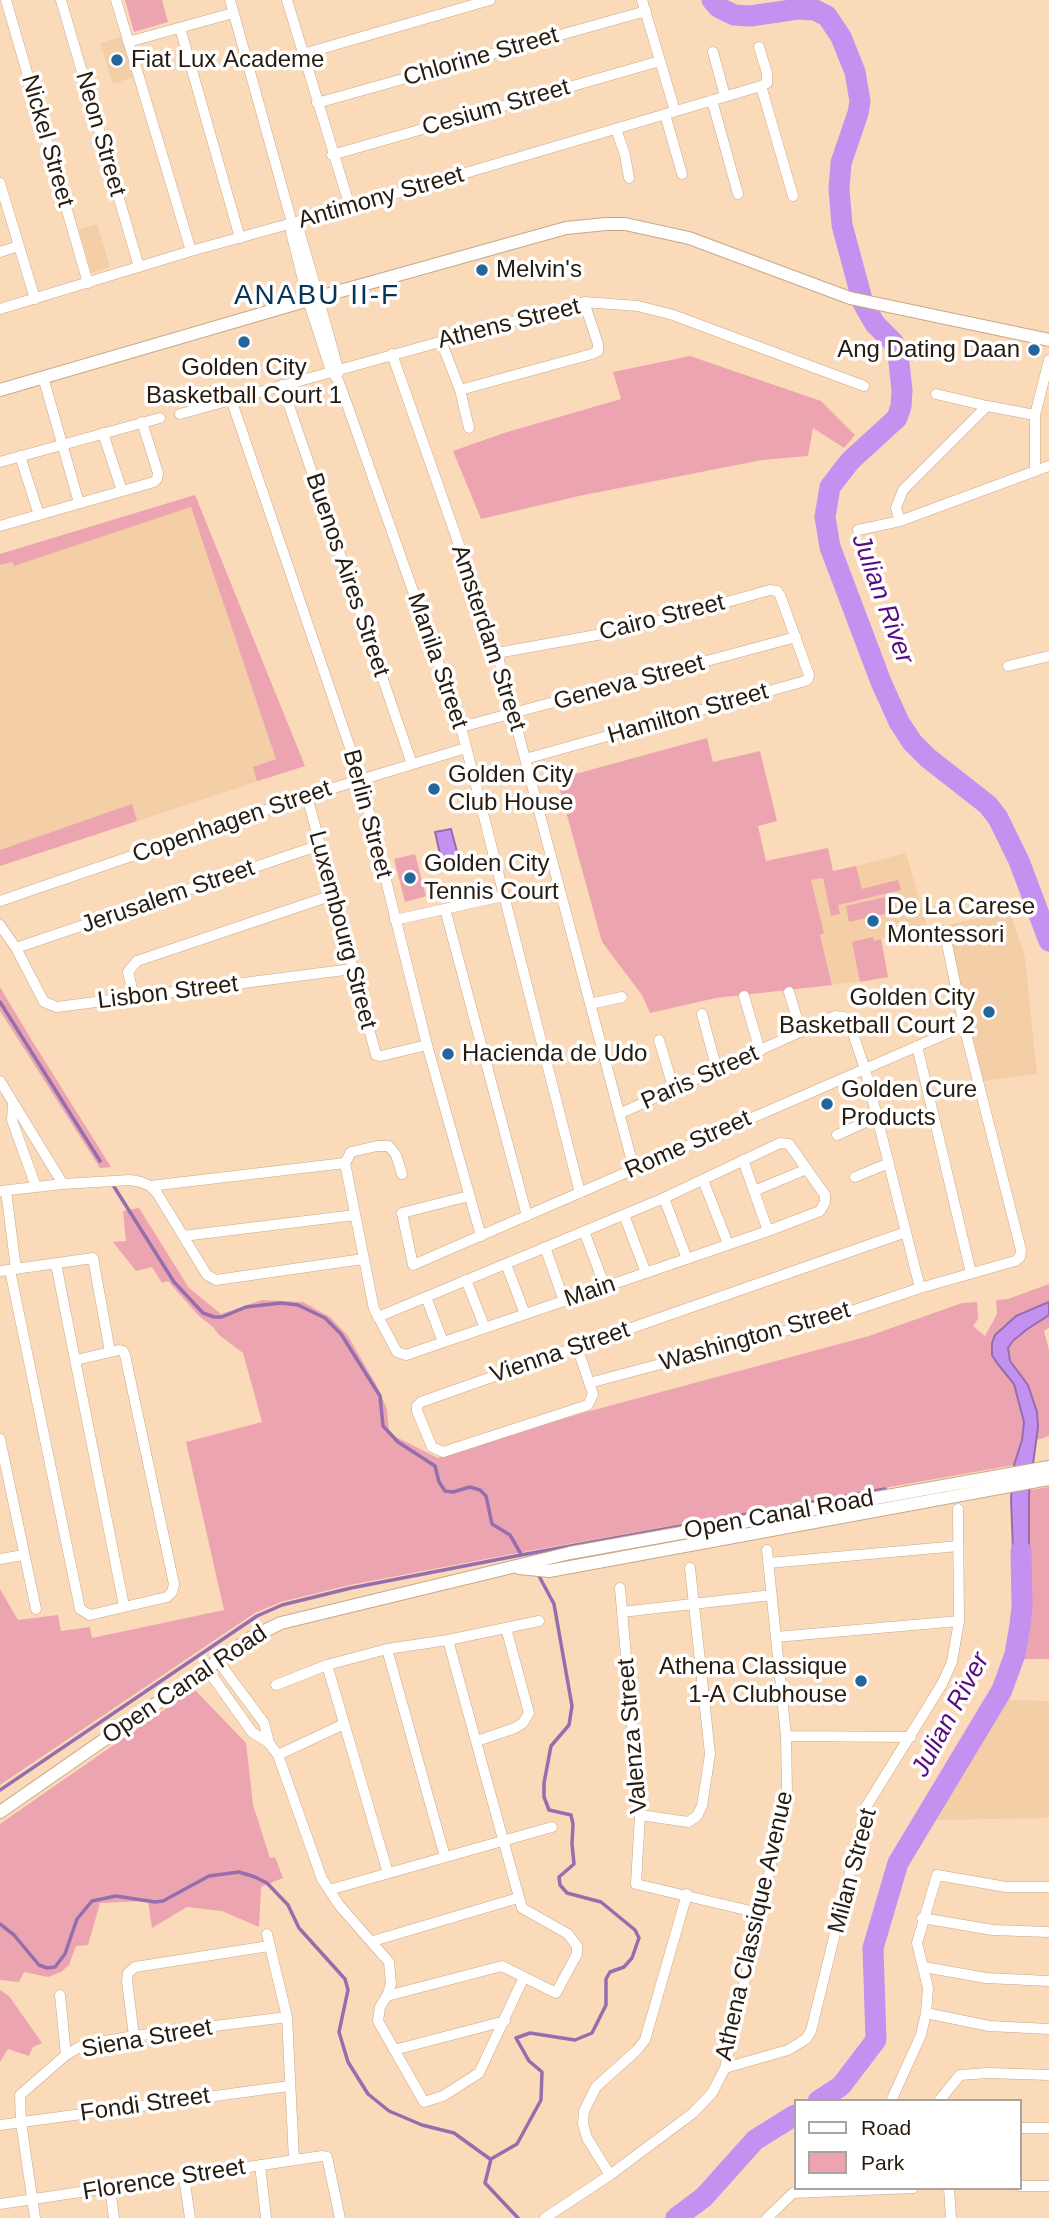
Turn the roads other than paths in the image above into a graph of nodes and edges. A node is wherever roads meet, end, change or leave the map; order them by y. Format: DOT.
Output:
graph roads {
  1 [pos="6,0"];
  2 [pos="61,0"];
  3 [pos="116,0"];
  4 [pos="230,0"];
  5 [pos="490,0"];
  6 [pos="642,0"];
  7 [pos="291,1"];
  8 [pos="646,11"];
  9 [pos="233,13"];
  10 [pos="180,28"];
  11 [pos="128,42"];
  12 [pos="759,47"];
  13 [pos="713,52"];
  14 [pos="303,54"];
  15 [pos="660,61"];
  16 [pos="761,86"];
  17 [pos="725,96"];
  18 [pos="712,100"];
  19 [pos="317,103"];
  20 [pos="670,112"];
  21 [pos="616,129"];
  22 [pos="332,155"];
  23 [pos="682,174"];
  24 [pos="629,178"];
  25 [pos="0,183"];
  26 [pos="738,194"];
  27 [pos="1,195"];
  28 [pos="793,195"];
  29 [pos="349,207"];
  30 [pos="292,223"];
  31 [pos="240,238"];
  32 [pos="19,246"];
  33 [pos="191,251"];
  34 [pos="0,252"];
  35 [pos="139,267"];
  36 [pos="88,283"];
  37 [pos="314,298"];
  38 [pos="34,299"];
  39 [pos="584,302"];
  40 [pos="0,309"];
  41 [pos="1049,340"];
  42 [pos="441,341"];
  43 [pos="392,355"];
  44 [pos="1049,360"];
  45 [pos="336,373"];
  46 [pos="43,377"];
  47 [pos="282,385"];
  48 [pos="864,386"];
  49 [pos="0,390"];
  50 [pos="460,390"];
  51 [pos="936,394"];
  52 [pos="231,399"];
  53 [pos="987,406"];
  54 [pos="180,414"];
  55 [pos="1035,415"];
  56 [pos="160,418"];
  57 [pos="142,422"];
  58 [pos="469,428"];
  59 [pos="103,433"];
  60 [pos="62,444"];
  61 [pos="20,456"];
  62 [pos="0,462"];
  63 [pos="1049,466"];
  64 [pos="1035,470"];
  65 [pos="122,491"];
  66 [pos="79,503"];
  67 [pos="39,515"];
  68 [pos="900,521"];
  69 [pos="0,526"];
  70 [pos="858,530"];
  71 [pos="796,637"];
  72 [pos="496,653"];
  73 [pos="1049,656"];
  74 [pos="1008,666"];
  75 [pos="513,714"];
  76 [pos="461,727"];
  77 [pos="466,748"];
  78 [pos="526,759"];
  79 [pos="412,764"];
  80 [pos="361,780"];
  81 [pos="307,796"];
  82 [pos="320,845"];
  83 [pos="333,895"];
  84 [pos="503,895"];
  85 [pos="0,901"];
  86 [pos="445,909"];
  87 [pos="395,920"];
  88 [pos="0,925"];
  89 [pos="947,944"];
  90 [pos="16,948"];
  91 [pos="352,969"];
  92 [pos="789,992"];
  93 [pos="744,996"];
  94 [pos="134,997"];
  95 [pos="622,997"];
  96 [pos="590,1004"];
  97 [pos="702,1014"];
  98 [pos="964,1026"];
  99 [pos="801,1032"];
  100 [pos="659,1040"];
  101 [pos="427,1045"];
  102 [pos="917,1046"];
  103 [pos="760,1051"];
  104 [pos="865,1069"];
  105 [pos="717,1070"];
  106 [pos="0,1081"];
  107 [pos="674,1090"];
  108 [pos="13,1103"];
  109 [pos="620,1114"];
  110 [pos="877,1117"];
  111 [pos="837,1135"];
  112 [pos="743,1160"];
  113 [pos="889,1163"];
  114 [pos="345,1164"];
  115 [pos="634,1169"];
  116 [pos="807,1169"];
  117 [pos="402,1174"];
  118 [pos="855,1177"];
  119 [pos="703,1180"];
  120 [pos="63,1184"];
  121 [pos="150,1186"];
  122 [pos="36,1187"];
  123 [pos="3,1191"];
  124 [pos="754,1191"];
  125 [pos="580,1193"];
  126 [pos="468,1196"];
  127 [pos="664,1198"];
  128 [pos="355,1215"];
  129 [pos="624,1215"];
  130 [pos="527,1216"];
  131 [pos="584,1231"];
  132 [pos="768,1231"];
  133 [pos="906,1232"];
  134 [pos="183,1236"];
  135 [pos="481,1236"];
  136 [pos="728,1244"];
  137 [pos="545,1247"];
  138 [pos="363,1259"];
  139 [pos="687,1259"];
  140 [pos="56,1264"];
  141 [pos="506,1264"];
  142 [pos="9,1270"];
  143 [pos="646,1273"];
  144 [pos="971,1273"];
  145 [pos="466,1280"];
  146 [pos="605,1287"];
  147 [pos="920,1287"];
  148 [pos="426,1297"];
  149 [pos="564,1301"];
  150 [pos="525,1314"];
  151 [pos="378,1317"];
  152 [pos="485,1328"];
  153 [pos="443,1342"];
  154 [pos="577,1347"];
  155 [pos="110,1352"];
  156 [pos="76,1360"];
  157 [pos="590,1383"];
  158 [pos="0,1439"];
  159 [pos="1047,1473"];
  160 [pos="958,1509"];
  161 [pos="958,1546"];
  162 [pos="767,1550"];
  163 [pos="23,1555"];
  164 [pos="0,1559"];
  165 [pos="769,1563"];
  166 [pos="690,1568"];
  167 [pos="620,1588"];
  168 [pos="772,1595"];
  169 [pos="694,1604"];
  170 [pos="124,1606"];
  171 [pos="36,1609"];
  172 [pos="622,1612"];
  173 [pos="539,1621"];
  174 [pos="959,1621"];
  175 [pos="506,1628"];
  176 [pos="776,1637"];
  177 [pos="448,1640"];
  178 [pos="387,1648"];
  179 [pos="218,1661"];
  180 [pos="327,1665"];
  181 [pos="207,1669"];
  182 [pos="276,1685"];
  183 [pos="247,1699"];
  184 [pos="235,1708"];
  185 [pos="344,1724"];
  186 [pos="786,1736"];
  187 [pos="911,1737"];
  188 [pos="477,1741"];
  189 [pos="270,1743"];
  190 [pos="278,1755"];
  191 [pos="0,1812"];
  192 [pos="640,1815"];
  193 [pos="552,1827"];
  194 [pos="502,1839"];
  195 [pos="445,1857"];
  196 [pos="388,1873"];
  197 [pos="1049,1887"];
  198 [pos="329,1890"];
  199 [pos="687,1894"];
  200 [pos="518,1898"];
  201 [pos="759,1913"];
  202 [pos="922,1918"];
  203 [pos="1049,1932"];
  204 [pos="267,1934"];
  205 [pos="373,1941"];
  206 [pos="269,1947"];
  207 [pos="924,1967"];
  208 [pos="524,1977"];
  209 [pos="1049,1981"];
  210 [pos="60,1995"];
  211 [pos="387,1996"];
  212 [pos="926,2013"];
  213 [pos="287,2017"];
  214 [pos="505,2021"];
  215 [pos="1049,2029"];
  216 [pos="134,2036"];
  217 [pos="394,2050"];
  218 [pos="66,2055"];
  219 [pos="725,2068"];
  220 [pos="1049,2075"];
  221 [pos="289,2086"];
  222 [pos="892,2099"];
  223 [pos="941,2099"];
  224 [pos="21,2122"];
  225 [pos="0,2125"];
  226 [pos="1021,2128"];
  227 [pos="1049,2128"];
  228 [pos="294,2160"];
  229 [pos="260,2165"];
  230 [pos="610,2175"];
  231 [pos="184,2177"];
  232 [pos="1021,2186"];
  233 [pos="1049,2186"];
  234 [pos="110,2188"];
  235 [pos="865,2190"];
  236 [pos="949,2190"];
  237 [pos="32,2199"];
  238 [pos="0,2204"];
  239 [pos="34,2218"];
  240 [pos="114,2218"];
  241 [pos="190,2218"];
  242 [pos="266,2218"];
  243 [pos="340,2218"];
  244 [pos="545,2218"];
  245 [pos="767,2218"];
  246 [pos="951,2218"];
  1 -- 36 [label="street, Nickel Street"];
  2 -- 35 [label="street, Neon Street"];
  3 -- 11 [label="street"];
  4 -- 9 [label="street, Manila Street"];
  5 -- 14 [label="street"];
  6 -- 8 [label="street"];
  7 -- 14 [label="street"];
  8 -- 15 [label="street"];
  8 -- 19 [label="street, Chlorine Street"];
  9 -- 10 [label="street"];
  9 -- 30 [label="street, Manila Street"];
  10 -- 11 [label="street"];
  10 -- 31 [label="street"];
  11 -- 33 [label="street"];
  12 -- 16 [label="street"];
  13 -- 17 [label="street"];
  14 -- 19 [label="street"];
  15 -- 20 [label="street"];
  15 -- 22 [label="street, Cesium Street"];
  16 -- 17 [label="street, Antimony Street"];
  16 -- 28 [label="street"];
  17 -- 18 [label="street, Antimony Street"];
  18 -- 20 [label="street, Antimony Street"];
  18 -- 26 [label="street"];
  19 -- 22 [label="street"];
  20 -- 21 [label="street, Antimony Street"];
  20 -- 23 [label="street"];
  21 -- 24 [label="street"];
  21 -- 29 [label="street, Antimony Street"];
  22 -- 29 [label="street"];
  25 -- 27 [label="street"];
  27 -- 32 [label="street"];
  29 -- 30 [label="street, Antimony Street"];
  30 -- 31 [label="street, Antimony Street"];
  30 -- 37 [label="street, Manila Street"];
  31 -- 33 [label="street, Antimony Street"];
  32 -- 34 [label="street"];
  32 -- 38 [label="street"];
  33 -- 35 [label="street, Antimony Street"];
  35 -- 36 [label="street, Antimony Street"];
  36 -- 38 [label="street, Antimony Street"];
  37 -- 41 [label="main road"];
  37 -- 45 [label="street, Manila Street"];
  37 -- 46 [label="main road"];
  38 -- 40 [label="street, Antimony Street"];
  39 -- 42 [label="street, Athens Street"];
  39 -- 48 [label="street, Athens Street"];
  39 -- 50 [label="street"];
  42 -- 43 [label="street, Athens Street"];
  42 -- 50 [label="street"];
  43 -- 45 [label="street, Athens Street"];
  43 -- 72 [label="street, Amsterdam Street"];
  44 -- 55 [label="street"];
  45 -- 47 [label="street, Athens Street"];
  45 -- 76 [label="street, Manila Street"];
  46 -- 49 [label="main road"];
  46 -- 60 [label="street"];
  47 -- 52 [label="street, Athens Street"];
  47 -- 79 [label="street, Buenos Aires Street"];
  50 -- 58 [label="street"];
  51 -- 53 [label="street"];
  52 -- 54 [label="street, Athens Street"];
  52 -- 80 [label="street, Berlin Street"];
  53 -- 55 [label="street"];
  53 -- 68 [label="street"];
  55 -- 64 [label="street"];
  56 -- 57 [label="street"];
  57 -- 59 [label="street"];
  57 -- 65 [label="street"];
  59 -- 60 [label="street"];
  59 -- 65 [label="street"];
  60 -- 61 [label="street"];
  60 -- 66 [label="street"];
  61 -- 62 [label="street"];
  61 -- 67 [label="street"];
  63 -- 64 [label="street"];
  64 -- 68 [label="street"];
  65 -- 66 [label="street"];
  66 -- 67 [label="street"];
  67 -- 69 [label="street"];
  68 -- 70 [label="street"];
  71 -- 72 [label="street, Cairo Street"];
  71 -- 75 [label="street, Geneva Street"];
  71 -- 78 [label="street, Hamilton Street"];
  72 -- 75 [label="street, Amsterdam Street"];
  73 -- 74 [label="street"];
  75 -- 76 [label="street, Geneva Street"];
  75 -- 78 [label="street, Amsterdam Street"];
  76 -- 77 [label="street, Manila Street"];
  77 -- 79 [label="street, Copenhagen Street"];
  77 -- 84 [label="street, Manila Street"];
  78 -- 96 [label="street, Amsterdam Street"];
  79 -- 80 [label="street, Copenhagen Street"];
  80 -- 81 [label="street, Copenhagen Street"];
  80 -- 87 [label="street, Berlin Street"];
  81 -- 82 [label="street, Luxembourg Street"];
  81 -- 85 [label="street, Copenhagen Street"];
  82 -- 83 [label="street, Luxembourg Street"];
  82 -- 90 [label="street, Jerusalem Street"];
  83 -- 91 [label="street, Luxembourg Street"];
  83 -- 94 [label="street"];
  84 -- 86 [label="street"];
  84 -- 125 [label="street, Manila Street"];
  86 -- 87 [label="street"];
  86 -- 130 [label="street"];
  87 -- 101 [label="street, Berlin Street"];
  88 -- 90 [label="street"];
  89 -- 98 [label="street, Washington Street"];
  90 -- 94 [label="street, Lisbon Street"];
  91 -- 94 [label="street, Lisbon Street"];
  91 -- 101 [label="street, Luxembourg Street"];
  92 -- 99 [label="street"];
  93 -- 103 [label="street"];
  95 -- 96 [label="street"];
  96 -- 109 [label="street, Amsterdam Street"];
  97 -- 105 [label="street"];
  98 -- 102 [label="street, Rome Street"];
  98 -- 144 [label="street, Washington Street"];
  99 -- 103 [label="street, Paris Street"];
  99 -- 104 [label="street, Paris Street"];
  100 -- 107 [label="street"];
  101 -- 126 [label="street, Berlin Street"];
  102 -- 104 [label="street, Rome Street"];
  102 -- 144 [label="street"];
  103 -- 105 [label="street, Paris Street"];
  104 -- 110 [label="street"];
  104 -- 115 [label="street, Rome Street"];
  105 -- 107 [label="street, Paris Street"];
  106 -- 108 [label="street"];
  107 -- 109 [label="street, Paris Street"];
  108 -- 120 [label="street"];
  108 -- 122 [label="street"];
  109 -- 115 [label="street, Amsterdam Street"];
  110 -- 111 [label="street"];
  110 -- 113 [label="street"];
  112 -- 116 [label="street"];
  112 -- 119 [label="street"];
  112 -- 124 [label="street"];
  113 -- 118 [label="street"];
  113 -- 133 [label="street"];
  114 -- 117 [label="street"];
  114 -- 121 [label="street"];
  114 -- 128 [label="street"];
  115 -- 125 [label="street, Rome Street"];
  116 -- 124 [label="street"];
  116 -- 132 [label="street, Main"];
  119 -- 127 [label="street"];
  119 -- 136 [label="street"];
  120 -- 121 [label="street"];
  120 -- 122 [label="street"];
  121 -- 134 [label="street"];
  122 -- 123 [label="street"];
  123 -- 142 [label="street"];
  124 -- 132 [label="street"];
  125 -- 130 [label="street, Rome Street"];
  126 -- 135 [label="street, Berlin Street"];
  126 -- 135 [label="street, Rome Street"];
  127 -- 129 [label="street"];
  127 -- 139 [label="street"];
  128 -- 134 [label="street"];
  128 -- 138 [label="street"];
  129 -- 131 [label="street"];
  129 -- 143 [label="street"];
  130 -- 135 [label="street, Rome Street"];
  131 -- 137 [label="street"];
  131 -- 146 [label="street"];
  132 -- 136 [label="street, Main"];
  133 -- 147 [label="street"];
  133 -- 154 [label="street, Vienna Street"];
  134 -- 138 [label="street"];
  136 -- 139 [label="street, Main"];
  137 -- 141 [label="street"];
  137 -- 149 [label="street"];
  138 -- 151 [label="street"];
  139 -- 143 [label="street, Main"];
  140 -- 142 [label="street"];
  140 -- 155 [label="street"];
  140 -- 156 [label="street"];
  141 -- 145 [label="street"];
  141 -- 150 [label="street"];
  142 -- 170 [label="street"];
  143 -- 146 [label="street, Main"];
  144 -- 147 [label="street, Washington Street"];
  145 -- 148 [label="street"];
  145 -- 152 [label="street"];
  146 -- 149 [label="street, Main"];
  147 -- 157 [label="street, Washington Street"];
  148 -- 151 [label="street"];
  148 -- 153 [label="street"];
  149 -- 150 [label="street, Main"];
  150 -- 152 [label="street, Main"];
  151 -- 153 [label="street, Main"];
  152 -- 153 [label="street, Main"];
  154 -- 157 [label="street"];
  154 -- 157 [label="street, Vienna Street"];
  155 -- 156 [label="street"];
  155 -- 170 [label="street"];
  156 -- 170 [label="street"];
  158 -- 163 [label="street"];
  159 -- 179 [label="main road, Open Canal Road"];
  160 -- 161 [label="street, Milan Street"];
  161 -- 165 [label="street"];
  161 -- 174 [label="street, Milan Street"];
  162 -- 165 [label="street, Athena Classique Avenue"];
  163 -- 164 [label="street"];
  163 -- 171 [label="street"];
  165 -- 168 [label="street, Athena Classique Avenue"];
  166 -- 169 [label="street"];
  167 -- 172 [label="street, Valenza Street"];
  168 -- 169 [label="street"];
  168 -- 176 [label="street, Athena Classique Avenue"];
  169 -- 172 [label="street"];
  169 -- 192 [label="street"];
  172 -- 192 [label="street, Valenza Street"];
  173 -- 175 [label="street"];
  174 -- 176 [label="street"];
  174 -- 187 [label="street, Milan Street"];
  175 -- 177 [label="street"];
  175 -- 188 [label="street"];
  176 -- 186 [label="street, Athena Classique Avenue"];
  177 -- 178 [label="street"];
  177 -- 188 [label="street"];
  178 -- 180 [label="street"];
  178 -- 195 [label="street"];
  179 -- 181 [label="main road, Open Canal Road"];
  179 -- 183 [label="street"];
  180 -- 182 [label="street"];
  180 -- 185 [label="street"];
  181 -- 184 [label="street"];
  181 -- 191 [label="main road, Open Canal Road"];
  183 -- 184 [label="street"];
  183 -- 189 [label="street"];
  184 -- 189 [label="street"];
  185 -- 190 [label="street"];
  185 -- 196 [label="street"];
  186 -- 187 [label="street"];
  186 -- 201 [label="street, Athena Classique Avenue"];
  187 -- 219 [label="street, Milan Street"];
  188 -- 194 [label="street"];
  189 -- 190 [label="street"];
  190 -- 198 [label="street"];
  192 -- 199 [label="street, Valenza Street"];
  193 -- 194 [label="street"];
  194 -- 195 [label="street"];
  194 -- 200 [label="street"];
  195 -- 196 [label="street"];
  196 -- 198 [label="street"];
  197 -- 202 [label="street"];
  198 -- 205 [label="street"];
  199 -- 201 [label="street"];
  199 -- 230 [label="street"];
  200 -- 205 [label="street"];
  200 -- 208 [label="street"];
  201 -- 219 [label="street, Athena Classique Avenue"];
  202 -- 203 [label="street"];
  202 -- 207 [label="street"];
  204 -- 206 [label="street"];
  205 -- 211 [label="street"];
  206 -- 213 [label="street"];
  206 -- 216 [label="street"];
  207 -- 209 [label="street"];
  207 -- 212 [label="street"];
  208 -- 211 [label="street"];
  208 -- 214 [label="street"];
  210 -- 218 [label="street"];
  211 -- 217 [label="street"];
  212 -- 215 [label="street"];
  212 -- 222 [label="street"];
  213 -- 216 [label="street, Siena Street"];
  213 -- 221 [label="street"];
  214 -- 217 [label="street"];
  214 -- 217 [label="street"];
  216 -- 218 [label="street, Siena Street"];
  218 -- 224 [label="street, Siena Street"];
  219 -- 230 [label="street, Athena Classique Avenue"];
  220 -- 223 [label="street"];
  221 -- 224 [label="street, Fondi Street"];
  221 -- 228 [label="street"];
  224 -- 225 [label="street, Fondi Street"];
  224 -- 237 [label="street, Siena Street"];
  226 -- 227 [label="street"];
  228 -- 229 [label="street, Florence Street"];
  228 -- 243 [label="street, Florence Street"];
  229 -- 231 [label="street, Florence Street"];
  229 -- 242 [label="street"];
  230 -- 244 [label="street, Athena Classique Avenue"];
  231 -- 234 [label="street, Florence Street"];
  231 -- 241 [label="street"];
  232 -- 233 [label="street"];
  234 -- 237 [label="street, Florence Street"];
  234 -- 240 [label="street"];
  235 -- 245 [label="street"];
  236 -- 246 [label="street"];
  237 -- 238 [label="street, Florence Street"];
  237 -- 239 [label="street, Siena Street"];
}
